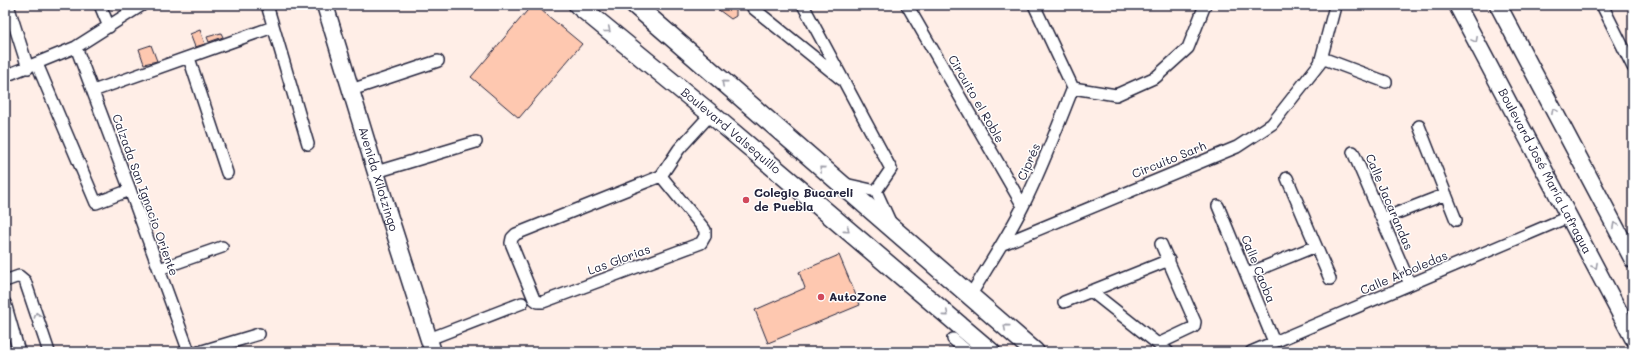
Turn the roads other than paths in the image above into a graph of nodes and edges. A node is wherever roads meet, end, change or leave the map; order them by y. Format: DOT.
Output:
graph roads {
  1 [pos="8,5"];
  2 [pos="100,5"];
  3 [pos="142,5"];
  4 [pos="267,5"];
  5 [pos="325,5"];
  6 [pos="578,5"];
  7 [pos="635,5"];
  8 [pos="759,5"];
  9 [pos="803,5"];
  10 [pos="907,5"];
  11 [pos="1034,5"];
  12 [pos="1205,5"];
  13 [pos="1334,5"];
  14 [pos="1498,5"];
  15 [pos="1602,5"];
  16 [pos="1462,7"];
  17 [pos="109,27"];
  18 [pos="273,27"];
  19 [pos="76,48"];
  20 [pos="189,58"];
  21 [pos="1322,58"];
  22 [pos="438,61"];
  23 [pos="33,66"];
  24 [pos="1633,67"];
  25 [pos="5,76"];
  26 [pos="844,82"];
  27 [pos="1386,82"];
  28 [pos="1073,88"];
  29 [pos="351,90"];
  30 [pos="93,91"];
  31 [pos="711,114"];
  32 [pos="1419,126"];
  33 [pos="476,142"];
  34 [pos="308,144"];
  35 [pos="1353,152"];
  36 [pos="376,172"];
  37 [pos="227,173"];
  38 [pos="661,176"];
  39 [pos="1287,178"];
  40 [pos="838,182"];
  41 [pos="130,190"];
  42 [pos="876,191"];
  43 [pos="1446,194"];
  44 [pos="1023,206"];
  45 [pos="1218,206"];
  46 [pos="1568,217"];
  47 [pos="1382,219"];
  48 [pos="1456,220"];
  49 [pos="894,230"];
  50 [pos="1002,244"];
  51 [pos="1161,244"];
  52 [pos="1316,246"];
  53 [pos="222,247"];
  54 [pos="1169,260"];
  55 [pos="1633,260"];
  56 [pos="159,269"];
  57 [pos="1246,274"];
  58 [pos="1330,279"];
  59 [pos="5,281"];
  60 [pos="1410,284"];
  61 [pos="1091,291"];
  62 [pos="970,296"];
  63 [pos="1064,302"];
  64 [pos="5,303"];
  65 [pos="522,303"];
  66 [pos="259,334"];
  67 [pos="1633,338"];
  68 [pos="953,339"];
  69 [pos="1274,342"];
  70 [pos="1158,344"];
  71 [pos="431,345"];
  72 [pos="19,352"];
  73 [pos="49,352"];
  74 [pos="189,352"];
  75 [pos="199,352"];
  76 [pos="968,352"];
  77 [pos="992,352"];
  78 [pos="1035,352"];
  79 [pos="1168,352"];
  80 [pos="1251,352"];
  1 -- 23 [label="street"];
  2 -- 17 [label="street"];
  3 -- 17 [label="street"];
  4 -- 18 [label="street"];
  5 -- 29 [label="main road, Avenida Xilotzingo"];
  6 -- 31 [label="main road, Boulevard Valsequillo, one-way"];
  40 -- 7 [label="main road, one-way"];
  8 -- 26 [label="street"];
  9 -- 26 [label="street"];
  10 -- 44 [label="street, Circuito el Roble"];
  11 -- 28 [label="street"];
  12 -- 28 [label="street"];
  13 -- 21 [label="street, Circuito Sarh"];
  55 -- 14 [label="main road, one-way"];
  15 -- 24 [label="street"];
  16 -- 46 [label="main road, Boulevard José María Lafragua, one-way"];
  17 -- 19 [label="street"];
  18 -- 20 [label="street"];
  18 -- 34 [label="street"];
  19 -- 23 [label="street"];
  19 -- 30 [label="street, Calzada San Ignacio Oriente"];
  20 -- 30 [label="street"];
  20 -- 37 [label="street"];
  21 -- 27 [label="street"];
  21 -- 50 [label="street, Circuito Sarh"];
  22 -- 29 [label="street"];
  23 -- 25 [label="street"];
  23 -- 41 [label="street"];
  26 -- 42 [label="street"];
  28 -- 44 [label="street, Ciprés"];
  29 -- 36 [label="main road, Avenida Xilotzingo"];
  30 -- 41 [label="street, Calzada San Ignacio Oriente"];
  31 -- 38 [label="street"];
  31 -- 77 [label="main road, Boulevard Valsequillo, one-way"];
  32 -- 43 [label="street"];
  33 -- 36 [label="street"];
  35 -- 47 [label="street, Calle Jacarandas"];
  36 -- 71 [label="main road, Avenida Xilotzingo"];
  38 -- 38 [label="street, Las Glorias"];
  39 -- 52 [label="street"];
  40 -- 42 [label="street"];
  40 -- 49 [label="main road"];
  41 -- 56 [label="street, Calzada San Ignacio Oriente"];
  42 -- 49 [label="street"];
  43 -- 47 [label="street"];
  43 -- 48 [label="street"];
  44 -- 50 [label="street, Ciprés"];
  45 -- 57 [label="street, Calle Caoba"];
  46 -- 60 [label="street, Calle Arboledas"];
  46 -- 67 [label="main road, Boulevard José María Lafragua, one-way"];
  47 -- 60 [label="street, Calle Jacarandas"];
  49 -- 62 [label="main road"];
  50 -- 62 [label="street"];
  51 -- 54 [label="street"];
  52 -- 57 [label="street"];
  52 -- 58 [label="street"];
  53 -- 56 [label="street"];
  54 -- 61 [label="street"];
  54 -- 70 [label="street"];
  56 -- 74 [label="street, Calzada San Ignacio Oriente"];
  57 -- 69 [label="street, Calle Caoba"];
  73 -- 59 [label="street, one-way"];
  60 -- 69 [label="street, Calle Arboledas"];
  61 -- 63 [label="street"];
  61 -- 70 [label="street"];
  78 -- 62 [label="main road, one-way"];
  64 -- 72 [label="street"];
  65 -- 71 [label="street"];
  66 -- 75 [label="street"];
  68 -- 76 [label="street"];
  69 -- 80 [label="street, Calle Arboledas"];
  70 -- 79 [label="street"];
}
